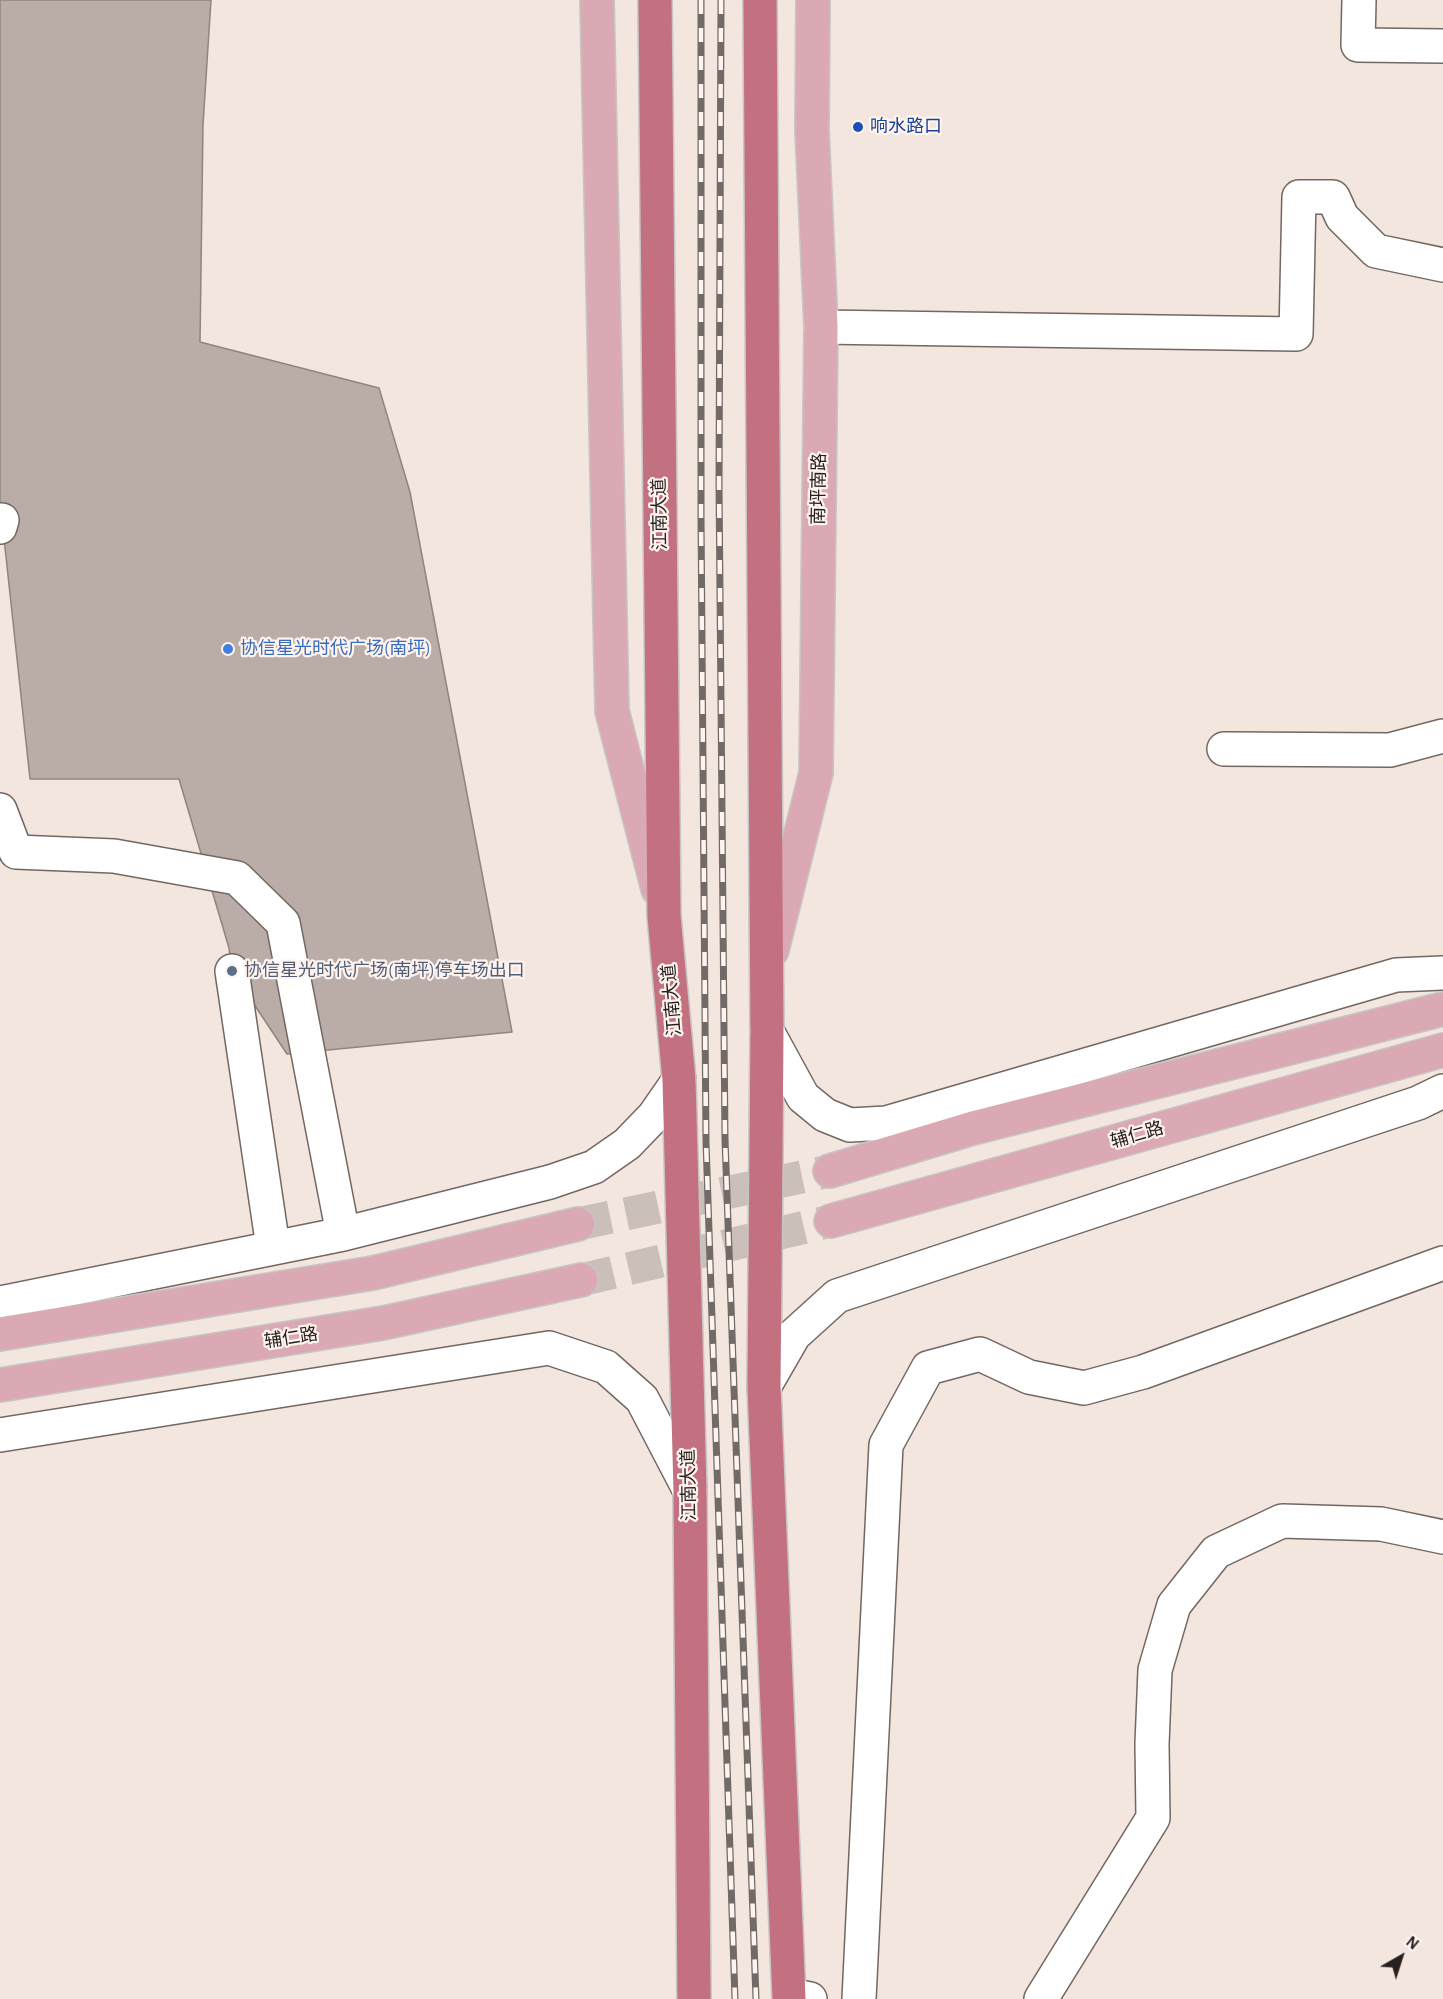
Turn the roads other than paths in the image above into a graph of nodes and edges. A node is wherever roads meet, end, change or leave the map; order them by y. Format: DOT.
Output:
graph roads {
  1 [pos="597,0"];
  2 [pos="655,0"];
  3 [pos="760,0"];
  4 [pos="813,0"];
  5 [pos="1359,0"];
  6 [pos="1443,46"];
  7 [pos="1443,265"];
  8 [pos="820,327"];
  9 [pos="1443,736"];
  10 [pos="1224,749"];
  11 [pos="0,810"];
  12 [pos="664,916"];
  13 [pos="232,971"];
  14 [pos="766,972"];
  15 [pos="1443,973"];
  16 [pos="1443,1009"];
  17 [pos="767,1031"];
  18 [pos="1443,1050"];
  19 [pos="679,1080"];
  20 [pos="1443,1091"];
  21 [pos="830,1171"];
  22 [pos="831,1221"];
  23 [pos="578,1224"];
  24 [pos="343,1234"];
  25 [pos="273,1248"];
  26 [pos="1443,1263"];
  27 [pos="581,1280"];
  28 [pos="0,1303"];
  29 [pos="0,1334"];
  30 [pos="0,1385"];
  31 [pos="765,1387"];
  32 [pos="0,1435"];
  33 [pos="690,1491"];
  34 [pos="1443,1537"];
  35 [pos="796,1998"];
  36 [pos="694,1999"];
  37 [pos="859,1999"];
  38 [pos="1041,1999"];
  1 -- 12 [label="main road"];
  2 -- 12 [label="highway, 江南大道"];
  3 -- 14 [label="highway"];
  4 -- 8 [label="main road, 南坪南路"];
  5 -- 6 [label="street"];
  7 -- 8 [label="street"];
  8 -- 14 [label="main road, 南坪南路"];
  9 -- 10 [label="street"];
  11 -- 24 [label="street"];
  12 -- 19 [label="highway, 江南大道"];
  13 -- 25 [label="street"];
  14 -- 17 [label="highway"];
  15 -- 17 [label="street"];
  16 -- 21 [label="main road"];
  17 -- 31 [label="highway"];
  18 -- 22 [label="main road, 辅仁路"];
  19 -- 24 [label="street"];
  19 -- 33 [label="highway, 江南大道"];
  20 -- 31 [label="street"];
  23 -- 29 [label="main road"];
  24 -- 25 [label="street"];
  25 -- 28 [label="street"];
  26 -- 37 [label="street"];
  27 -- 30 [label="main road, 辅仁路"];
  31 -- 35 [label="highway"];
  32 -- 33 [label="street"];
  33 -- 36 [label="highway, 江南大道"];
  34 -- 38 [label="street"];
}
